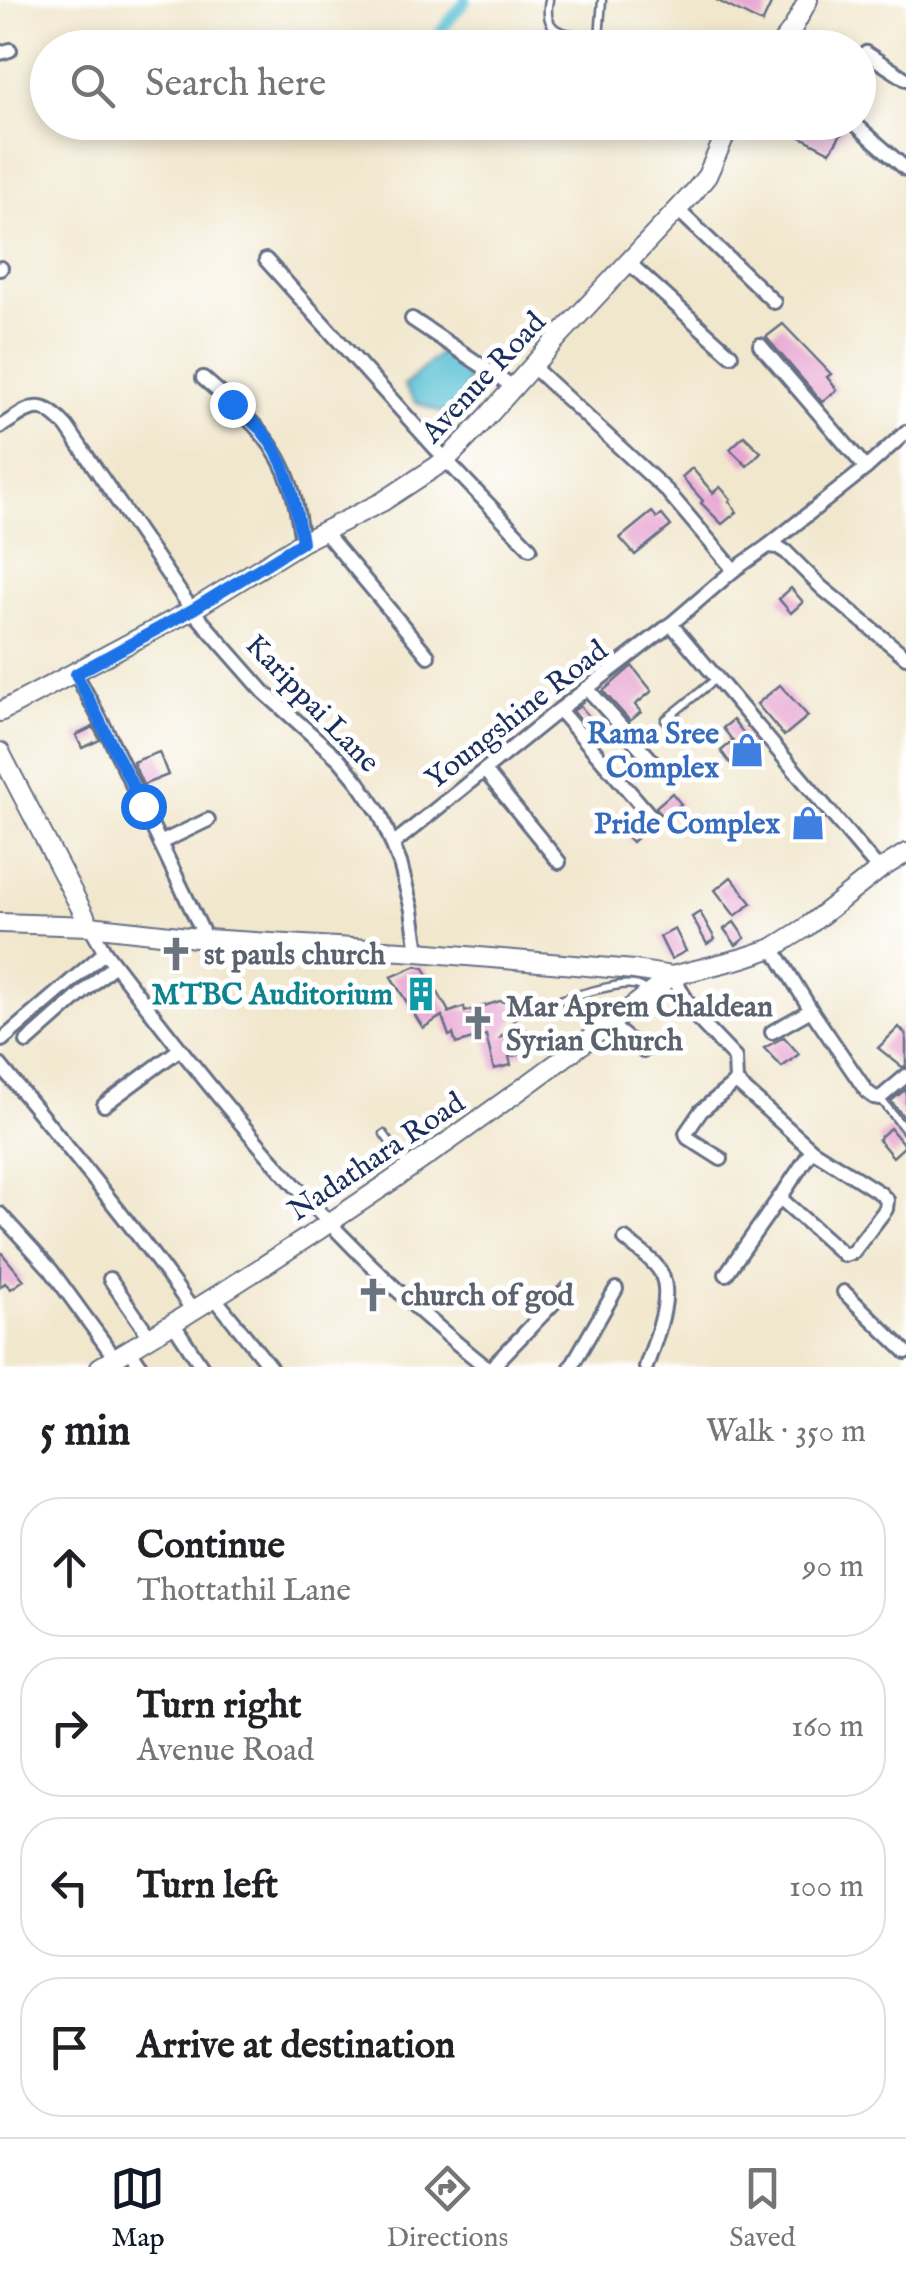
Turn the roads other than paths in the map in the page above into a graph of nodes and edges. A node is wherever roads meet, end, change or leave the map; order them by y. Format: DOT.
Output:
graph roads {
  1 [pos="549,0"];
  2 [pos="602,0"];
  3 [pos="808,0"];
  4 [pos="557,30"];
  5 [pos="600,30"];
  6 [pos="792,30"];
  7 [pos="876,60"];
  8 [pos="906,79"];
  9 [pos="723,140"];
  10 [pos="873,140"];
  11 [pos="906,169"];
  12 [pos="678,210"];
  13 [pos="266,260"];
  14 [pos="628,262"];
  15 [pos="774,302"];
  16 [pos="412,319"];
  17 [pos="760,345"];
  18 [pos="731,355"];
  19 [pos="532,367"];
  20 [pos="203,378"];
  21 [pos="515,388"];
  22 [pos="0,427"];
  23 [pos="906,432"];
  24 [pos="446,460"];
  25 [pos="866,468"];
  26 [pos="323,530"];
  27 [pos="302,542"];
  28 [pos="768,546"];
  29 [pos="530,548"];
  30 [pos="734,570"];
  31 [pos="192,610"];
  32 [pos="671,624"];
  33 [pos="428,656"];
  34 [pos="906,658"];
  35 [pos="76,674"];
  36 [pos="718,678"];
  37 [pos="588,688"];
  38 [pos="559,710"];
  39 [pos="0,712"];
  40 [pos="666,720"];
  41 [pos="0,752"];
  42 [pos="654,763"];
  43 [pos="485,771"];
  44 [pos="653,819"];
  45 [pos="208,820"];
  46 [pos="160,843"];
  47 [pos="394,844"];
  48 [pos="906,853"];
  49 [pos="559,862"];
  50 [pos="879,870"];
  51 [pos="0,923"];
  52 [pos="90,926"];
  53 [pos="206,939"];
  54 [pos="773,948"];
  55 [pos="104,952"];
  56 [pos="418,952"];
  57 [pos="114,965"];
  58 [pos="672,976"];
  59 [pos="648,994"];
  60 [pos="534,1008"];
  61 [pos="811,1010"];
  62 [pos="609,1024"];
  63 [pos="772,1032"];
  64 [pos="1,1041"];
  65 [pos="26,1042"];
  66 [pos="180,1049"];
  67 [pos="643,1051"];
  68 [pos="0,1065"];
  69 [pos="906,1076"];
  70 [pos="736,1082"];
  71 [pos="880,1098"];
  72 [pos="104,1106"];
  73 [pos="906,1131"];
  74 [pos="384,1134"];
  75 [pos="812,1150"];
  76 [pos="720,1159"];
  77 [pos="409,1168"];
  78 [pos="786,1189"];
  79 [pos="0,1214"];
  80 [pos="328,1222"];
  81 [pos="625,1240"];
  82 [pos="726,1274"];
  83 [pos="110,1279"];
  84 [pos="616,1289"];
  85 [pos="566,1290"];
  86 [pos="844,1292"];
  87 [pos="214,1297"];
  88 [pos="193,1311"];
  89 [pos="173,1323"];
  90 [pos="150,1337"];
  91 [pos="906,1352"];
  92 [pos="115,1358"];
  93 [pos="141,1367"];
  94 [pos="202,1367"];
  95 [pos="270,1367"];
  96 [pos="489,1367"];
  97 [pos="571,1367"];
  98 [pos="646,1367"];
  1 -- 4 [label="lane"];
  2 -- 5 [label="lane"];
  3 -- 6 [label="main road"];
  7 -- 8 [label="street"];
  9 -- 12 [label="main road, Avenue Road"];
  10 -- 11 [label="street"];
  12 -- 14 [label="main road, Avenue Road"];
  12 -- 15 [label="street"];
  13 -- 24 [label="street"];
  14 -- 18 [label="street"];
  14 -- 19 [label="main road, Avenue Road"];
  16 -- 21 [label="street"];
  17 -- 25 [label="street"];
  19 -- 21 [label="main road, Avenue Road"];
  19 -- 30 [label="street"];
  20 -- 27 [label="street"];
  21 -- 24 [label="main road, Avenue Road"];
  22 -- 31 [label="street, Karippai Lane"];
  23 -- 25 [label="street, Youngshine Road"];
  24 -- 26 [label="main road, Avenue Road"];
  24 -- 29 [label="street"];
  25 -- 28 [label="street, Youngshine Road"];
  26 -- 27 [label="main road, Avenue Road"];
  26 -- 33 [label="street"];
  27 -- 31 [label="main road, Avenue Road"];
  28 -- 30 [label="street, Youngshine Road"];
  28 -- 34 [label="street"];
  30 -- 32 [label="street, Youngshine Road"];
  31 -- 35 [label="main road, Avenue Road"];
  31 -- 47 [label="street, Karippai Lane"];
  32 -- 36 [label="street"];
  32 -- 37 [label="street, Youngshine Road"];
  35 -- 39 [label="main road, Avenue Road"];
  35 -- 46 [label="street"];
  36 -- 40 [label="lane"];
  36 -- 50 [label="street"];
  37 -- 38 [label="street, Youngshine Road"];
  37 -- 42 [label="street"];
  38 -- 43 [label="street, Youngshine Road"];
  38 -- 44 [label="street"];
  41 -- 52 [label="main road"];
  43 -- 47 [label="street, Youngshine Road"];
  43 -- 49 [label="street"];
  45 -- 46 [label="street"];
  46 -- 53 [label="street"];
  47 -- 56 [label="street, Karippai Lane"];
  48 -- 50 [label="main road"];
  50 -- 54 [label="main road"];
  51 -- 52 [label="main road"];
  52 -- 53 [label="main road"];
  52 -- 55 [label="street"];
  53 -- 56 [label="main road"];
  54 -- 58 [label="main road"];
  54 -- 61 [label="street"];
  55 -- 57 [label="street"];
  55 -- 64 [label="street"];
  56 -- 58 [label="main road"];
  57 -- 65 [label="street"];
  57 -- 66 [label="street"];
  58 -- 59 [label="main road, Nadathara Road"];
  58 -- 70 [label="street"];
  59 -- 60 [label="lane"];
  59 -- 62 [label="main road, Nadathara Road"];
  61 -- 63 [label="street"];
  61 -- 71 [label="street"];
  62 -- 67 [label="street"];
  62 -- 77 [label="main road, Nadathara Road"];
  66 -- 72 [label="street"];
  66 -- 80 [label="street"];
  68 -- 88 [label="street"];
  69 -- 71 [label="street"];
  70 -- 75 [label="street"];
  70 -- 76 [label="street"];
  71 -- 73 [label="lane"];
  74 -- 77 [label="lane"];
  75 -- 78 [label="street"];
  75 -- 78 [label="street"];
  77 -- 80 [label="main road, Nadathara Road"];
  78 -- 82 [label="street"];
  79 -- 92 [label="street"];
  80 -- 87 [label="main road, Nadathara Road"];
  80 -- 96 [label="street"];
  81 -- 98 [label="street"];
  83 -- 90 [label="street"];
  84 -- 97 [label="street"];
  85 -- 96 [label="street"];
  86 -- 91 [label="street"];
  87 -- 88 [label="main road, Nadathara Road"];
  87 -- 95 [label="street"];
  88 -- 89 [label="main road, Nadathara Road"];
  89 -- 90 [label="main road, Nadathara Road"];
  89 -- 94 [label="street"];
  90 -- 92 [label="main road, Nadathara Road"];
  92 -- 93 [label="street"];
}
